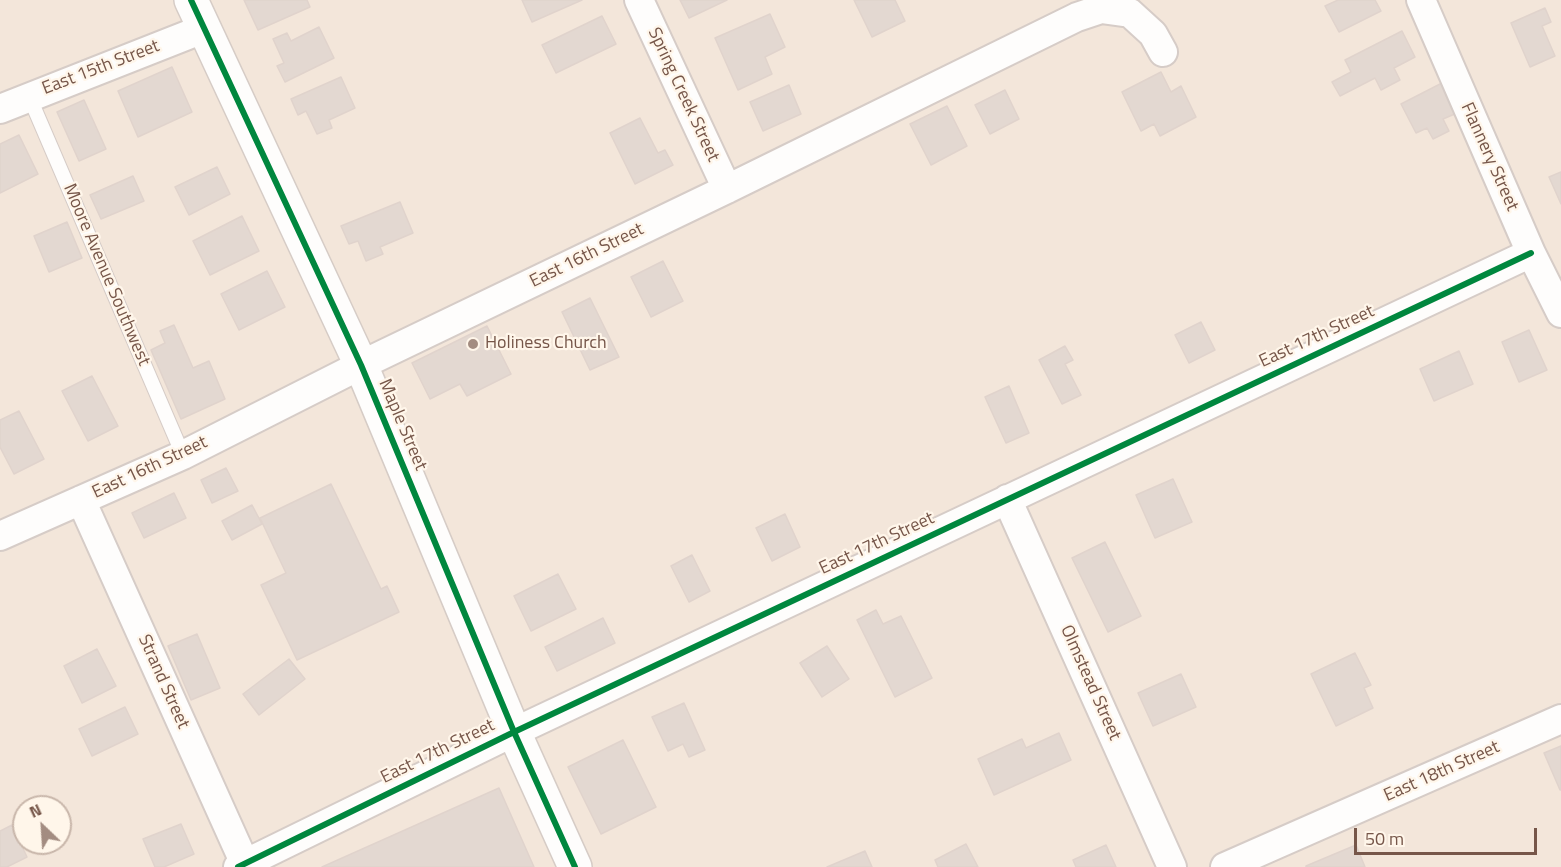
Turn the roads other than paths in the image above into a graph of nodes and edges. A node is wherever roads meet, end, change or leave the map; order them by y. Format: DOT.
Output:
graph roads {
  1 [pos="191,0"];
  2 [pos="639,0"];
  3 [pos="1421,0"];
  4 [pos="203,30"];
  5 [pos="1163,52"];
  6 [pos="29,96"];
  7 [pos="0,109"];
  8 [pos="727,189"];
  9 [pos="1531,253"];
  10 [pos="1561,313"];
  11 [pos="360,365"];
  12 [pos="183,455"];
  13 [pos="1007,499"];
  14 [pos="81,500"];
  15 [pos="0,536"];
  16 [pos="1561,719"];
  17 [pos="514,732"];
  18 [pos="242,866"];
  19 [pos="574,867"];
  20 [pos="1172,867"];
  21 [pos="1225,867"];
  1 -- 4 [label="main road, Maple Street"];
  2 -- 8 [label="street, Spring Creek Street"];
  3 -- 9 [label="street, Flannery Street"];
  4 -- 6 [label="street, East 15th Street"];
  4 -- 11 [label="main road, Maple Street"];
  5 -- 8 [label="street, East 16th Street"];
  6 -- 7 [label="street, East 15th Street"];
  6 -- 12 [label="lane, Moore Avenue Southwest"];
  8 -- 11 [label="street, East 16th Street"];
  9 -- 10 [label="street, Flannery Street"];
  9 -- 13 [label="street, East 17th Street"];
  11 -- 12 [label="street, East 16th Street"];
  11 -- 17 [label="main road, Maple Street"];
  12 -- 14 [label="street, East 16th Street"];
  13 -- 17 [label="street, East 17th Street"];
  13 -- 20 [label="street, Olmstead Street"];
  14 -- 15 [label="street, East 16th Street"];
  14 -- 18 [label="street, Strand Street"];
  16 -- 21 [label="street, East 18th Street"];
  17 -- 18 [label="street, East 17th Street"];
  17 -- 19 [label="main road, Maple Street"];
}
